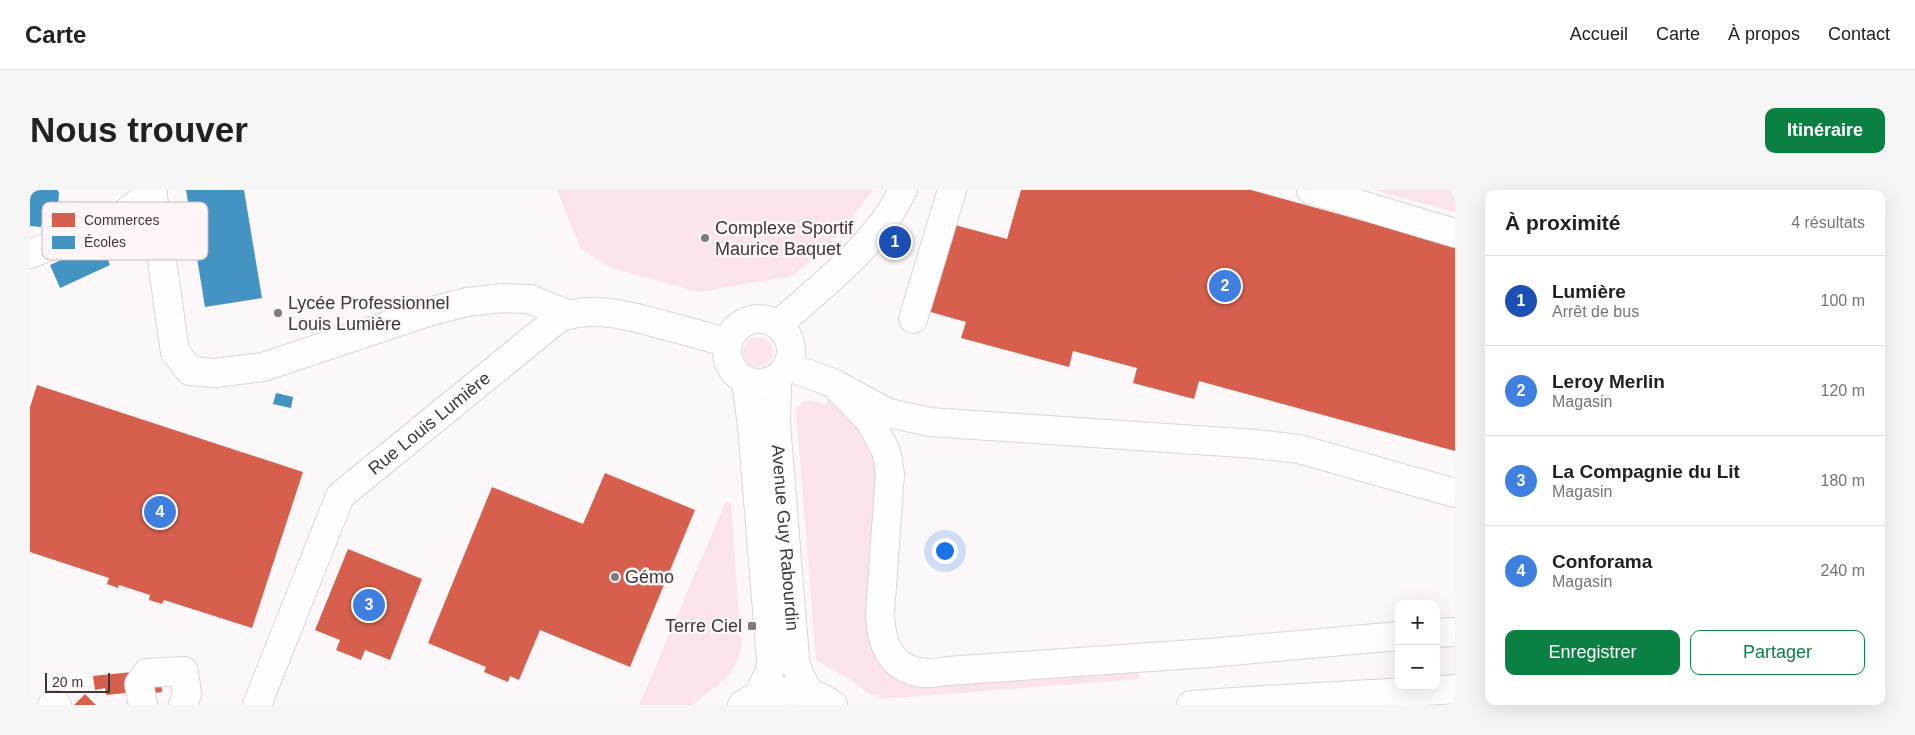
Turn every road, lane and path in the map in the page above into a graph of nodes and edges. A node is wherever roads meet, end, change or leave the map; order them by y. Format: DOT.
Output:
graph roads {
  1 [pos="153,190"];
  2 [pos="903,190"];
  3 [pos="952,190"];
  4 [pos="1311,190"];
  5 [pos="139,202"];
  6 [pos="1455,233"];
  7 [pos="42,249"];
  8 [pos="30,254"];
  9 [pos="163,260"];
  10 [pos="569,314"];
  11 [pos="913,318"];
  12 [pos="778,325"];
  13 [pos="727,343"];
  14 [pos="782,372"];
  15 [pos="746,381"];
  16 [pos="834,383"];
  17 [pos="1455,493"];
  18 [pos="1455,632"];
  19 [pos="1440,633"];
  20 [pos="1395,636"];
  21 [pos="1455,689"];
  22 [pos="822,699"];
  23 [pos="751,700"];
  24 [pos="52,705"];
  25 [pos="57,705"];
  26 [pos="143,705"];
  27 [pos="183,705"];
  28 [pos="257,705"];
  29 [pos="1191,705"];
  1 -- 5 [label="street"];
  2 -- 12 [label="street"];
  3 -- 11 [label="street"];
  4 -- 6 [label="street"];
  7 -- 8 [label="street"];
  9 -- 10 [label="street"];
  10 -- 13 [label="street, Rue Louis Lumière"];
  10 -- 28 [label="street, Rue Louis Lumière"];
  12 -- 13 [label="street"];
  12 -- 14 [label="street"];
  13 -- 15 [label="street"];
  14 -- 15 [label="street"];
  14 -- 16 [label="street"];
  14 -- 22 [label="street, Avenue Guy Rabourdin"];
  15 -- 23 [label="street, Avenue Guy Rabourdin"];
  16 -- 17 [label="street"];
  16 -- 20 [label="street"];
  18 -- 19 [label="street"];
  21 -- 29 [label="street"];
  22 -- 23 [label="street"];
  24 -- 25 [label="street"];
  26 -- 27 [label="street"];
}
